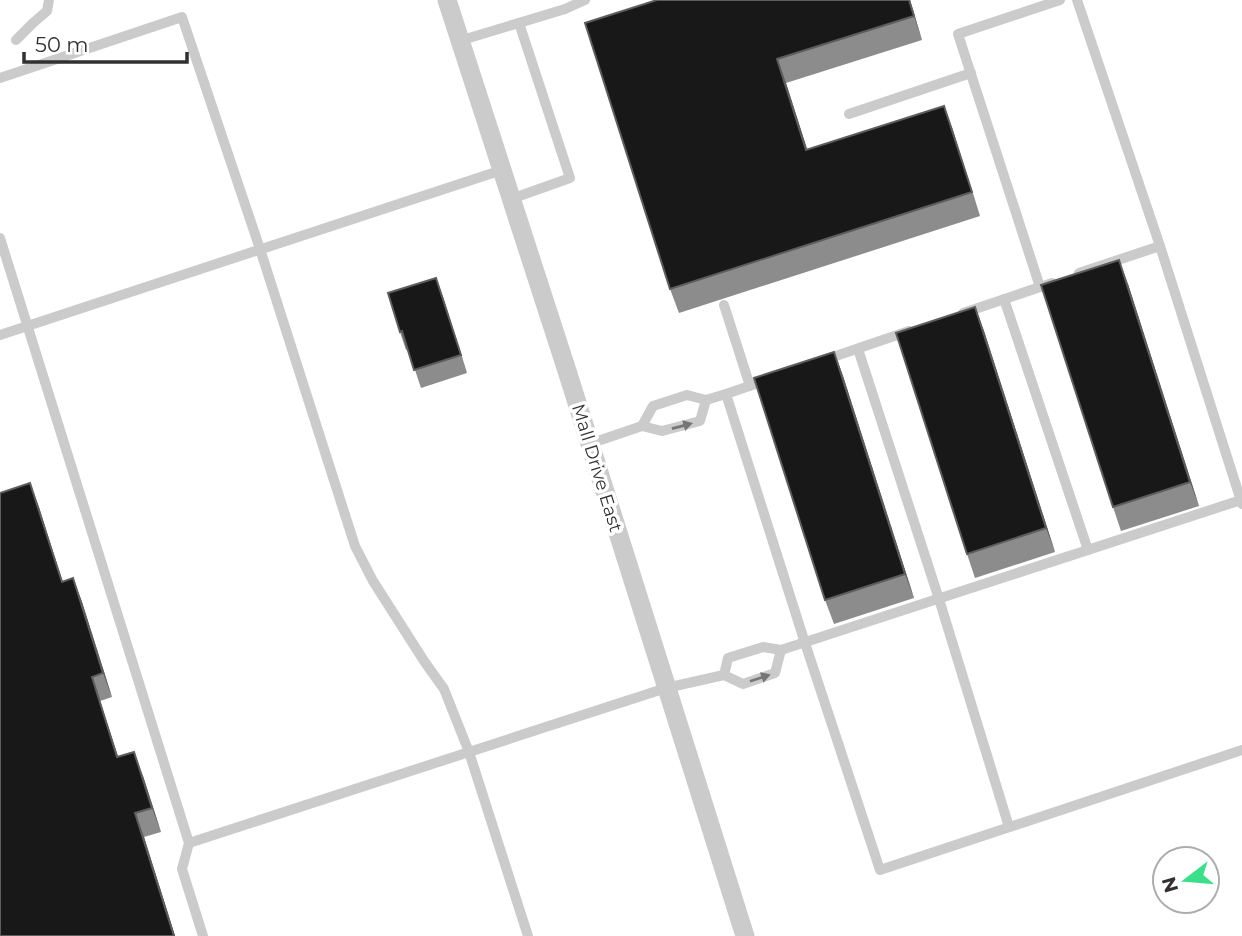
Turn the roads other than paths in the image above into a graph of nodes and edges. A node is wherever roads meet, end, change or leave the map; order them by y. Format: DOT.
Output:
graph roads {
  1 [pos="49,0"];
  2 [pos="447,0"];
  3 [pos="585,0"];
  4 [pos="1060,0"];
  5 [pos="1077,0"];
  6 [pos="519,23"];
  7 [pos="16,40"];
  8 [pos="459,42"];
  9 [pos="971,73"];
  10 [pos="0,78"];
  11 [pos="849,114"];
  12 [pos="502,170"];
  13 [pos="511,199"];
  14 [pos="0,238"];
  15 [pos="1160,246"];
  16 [pos="260,249"];
  17 [pos="1040,287"];
  18 [pos="1004,299"];
  19 [pos="723,305"];
  20 [pos="955,316"];
  21 [pos="28,326"];
  22 [pos="919,328"];
  23 [pos="0,335"];
  24 [pos="858,349"];
  25 [pos="810,365"];
  26 [pos="774,377"];
  27 [pos="750,386"];
  28 [pos="726,394"];
  29 [pos="706,400"];
  30 [pos="642,426"];
  31 [pos="589,444"];
  32 [pos="1241,502"];
  33 [pos="1088,550"];
  34 [pos="939,599"];
  35 [pos="804,643"];
  36 [pos="781,650"];
  37 [pos="724,675"];
  38 [pos="666,688"];
  39 [pos="1242,750"];
  40 [pos="469,752"];
  41 [pos="1009,827"];
  42 [pos="190,843"];
  43 [pos="203,936"];
  44 [pos="528,936"];
  45 [pos="744,936"];
  1 -- 7 [label="lane"];
  2 -- 8 [label="street, Mall Drive East"];
  3 -- 6 [label="lane"];
  4 -- 9 [label="lane"];
  5 -- 15 [label="lane"];
  6 -- 8 [label="lane"];
  6 -- 13 [label="lane"];
  8 -- 12 [label="street, Mall Drive East"];
  9 -- 11 [label="lane"];
  9 -- 17 [label="lane"];
  10 -- 16 [label="lane"];
  12 -- 13 [label="street, Mall Drive East"];
  12 -- 16 [label="lane"];
  13 -- 31 [label="street, Mall Drive East"];
  14 -- 21 [label="lane"];
  15 -- 17 [label="lane"];
  15 -- 32 [label="lane"];
  16 -- 21 [label="lane"];
  16 -- 40 [label="lane"];
  17 -- 18 [label="lane"];
  18 -- 20 [label="lane"];
  18 -- 33 [label="lane"];
  19 -- 27 [label="lane"];
  21 -- 23 [label="lane"];
  21 -- 42 [label="lane"];
  22 -- 24 [label="lane"];
  24 -- 25 [label="lane"];
  24 -- 34 [label="lane"];
  26 -- 27 [label="lane"];
  27 -- 28 [label="lane"];
  28 -- 29 [label="lane"];
  28 -- 35 [label="lane"];
  29 -- 30 [label="lane"];
  30 -- 29 [label="lane, one-way"];
  30 -- 31 [label="lane"];
  31 -- 38 [label="street, Mall Drive East"];
  32 -- 33 [label="lane"];
  33 -- 34 [label="lane"];
  34 -- 35 [label="lane"];
  34 -- 41 [label="lane"];
  35 -- 36 [label="lane"];
  35 -- 41 [label="lane"];
  36 -- 37 [label="lane"];
  37 -- 36 [label="lane, one-way"];
  37 -- 38 [label="lane"];
  38 -- 40 [label="lane"];
  38 -- 45 [label="street, Mall Drive East"];
  39 -- 41 [label="lane"];
  40 -- 42 [label="lane"];
  40 -- 44 [label="lane"];
  42 -- 43 [label="lane"];
}
